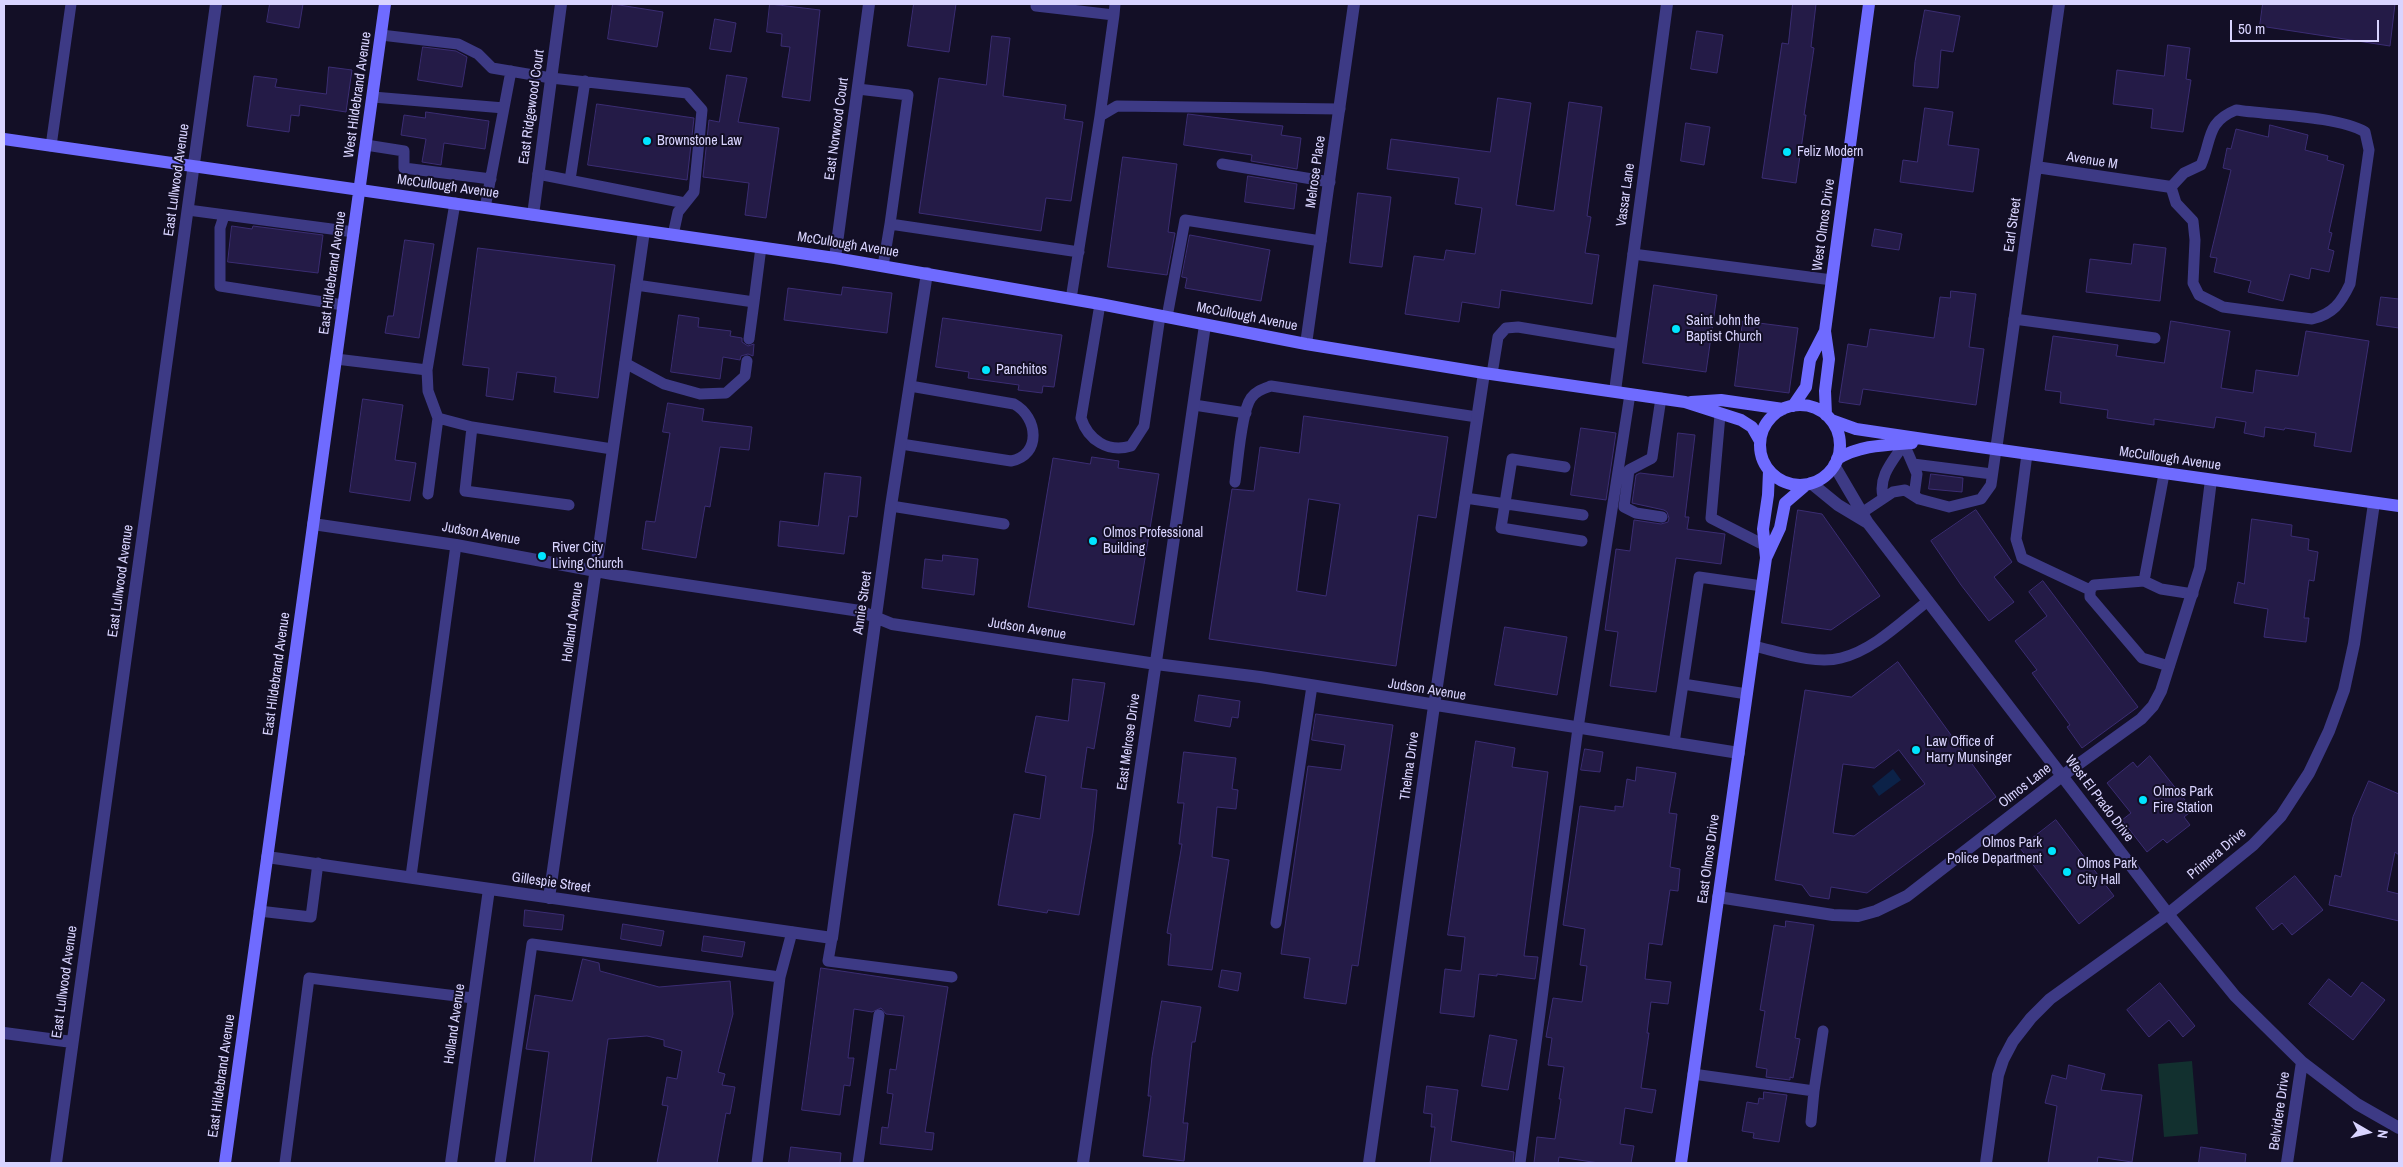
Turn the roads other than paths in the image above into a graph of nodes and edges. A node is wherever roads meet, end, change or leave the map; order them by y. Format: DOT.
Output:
graph roads {
  1 [pos="71,4"];
  2 [pos="216,4"];
  3 [pos="385,4"];
  4 [pos="561,4"];
  5 [pos="869,4"];
  6 [pos="1353,4"];
  7 [pos="1667,4"];
  8 [pos="1869,4"];
  9 [pos="2059,4"];
  10 [pos="1036,6"];
  11 [pos="1114,9"];
  12 [pos="381,35"];
  13 [pos="511,71"];
  14 [pos="551,78"];
  15 [pos="585,81"];
  16 [pos="858,89"];
  17 [pos="373,97"];
  18 [pos="504,108"];
  19 [pos="1340,110"];
  20 [pos="1100,116"];
  21 [pos="4,140"];
  22 [pos="366,145"];
  23 [pos="51,146"];
  24 [pos="1222,164"];
  25 [pos="194,166"];
  26 [pos="2036,167"];
  27 [pos="538,174"];
  28 [pos="491,179"];
  29 [pos="570,180"];
  30 [pos="1330,182"];
  31 [pos="2171,187"];
  32 [pos="360,190"];
  33 [pos="455,203"];
  34 [pos="685,203"];
  35 [pos="485,208"];
  36 [pos="188,210"];
  37 [pos="533,214"];
  38 [pos="224,216"];
  39 [pos="890,224"];
  40 [pos="644,231"];
  41 [pos="354,232"];
  42 [pos="673,235"];
  43 [pos="1320,241"];
  44 [pos="761,248"];
  45 [pos="1079,252"];
  46 [pos="1633,254"];
  47 [pos="835,258"];
  48 [pos="883,266"];
  49 [pos="927,273"];
  50 [pos="1832,280"];
  51 [pos="636,285"];
  52 [pos="1071,299"];
  53 [pos="754,302"];
  54 [pos="1100,304"];
  55 [pos="343,306"];
  56 [pos="1164,316"];
  57 [pos="2014,320"];
  58 [pos="1205,325"];
  59 [pos="1825,331"];
  60 [pos="2155,338"];
  61 [pos="749,339"];
  62 [pos="1306,344"];
  63 [pos="1621,344"];
  64 [pos="336,359"];
  65 [pos="746,361"];
  66 [pos="624,363"];
  67 [pos="427,370"];
  68 [pos="1488,374"];
  69 [pos="910,386"];
  70 [pos="1615,391"];
  71 [pos="1630,394"];
  72 [pos="1661,398"];
  73 [pos="1685,402"];
  74 [pos="1194,405"];
  75 [pos="1788,407"];
  76 [pos="1246,413"];
  77 [pos="1720,414"];
  78 [pos="1477,417"];
  79 [pos="438,418"];
  80 [pos="1828,418"];
  81 [pos="472,427"];
  82 [pos="1760,441"];
  83 [pos="1936,442"];
  84 [pos="901,444"];
  85 [pos="1904,444"];
  86 [pos="612,449"];
  87 [pos="1996,450"];
  88 [pos="2026,454"];
  89 [pos="1836,462"];
  90 [pos="1914,464"];
  91 [pos="1565,467"];
  92 [pos="1769,471"];
  93 [pos="1992,474"];
  94 [pos="2164,474"];
  95 [pos="2211,480"];
  96 [pos="1235,482"];
  97 [pos="1809,484"];
  98 [pos="428,494"];
  99 [pos="1914,496"];
  100 [pos="1883,497"];
  101 [pos="1465,498"];
  102 [pos="1620,500"];
  103 [pos="2374,503"];
  104 [pos="1504,504"];
  105 [pos="569,505"];
  106 [pos="891,506"];
  107 [pos="2399,506"];
  108 [pos="1582,515"];
  109 [pos="1662,517"];
  110 [pos="1865,517"];
  111 [pos="313,524"];
  112 [pos="1004,524"];
  113 [pos="1582,541"];
  114 [pos="456,545"];
  115 [pos="1764,545"];
  116 [pos="1766,558"];
  117 [pos="595,570"];
  118 [pos="2144,581"];
  119 [pos="1762,586"];
  120 [pos="2090,590"];
  121 [pos="2193,594"];
  122 [pos="1928,601"];
  123 [pos="876,617"];
  124 [pos="1754,646"];
  125 [pos="1156,664"];
  126 [pos="2169,666"];
  127 [pos="1683,684"];
  128 [pos="1312,686"];
  129 [pos="1747,694"];
  130 [pos="1434,706"];
  131 [pos="1578,728"];
  132 [pos="1674,743"];
  133 [pos="1739,753"];
  134 [pos="2062,776"];
  135 [pos="267,857"];
  136 [pos="318,863"];
  137 [pos="410,876"];
  138 [pos="489,889"];
  139 [pos="1718,897"];
  140 [pos="549,898"];
  141 [pos="259,911"];
  142 [pos="2168,914"];
  143 [pos="1276,923"];
  144 [pos="792,932"];
  145 [pos="832,938"];
  146 [pos="780,977"];
  147 [pos="952,977"];
  148 [pos="474,998"];
  149 [pos="879,1015"];
  150 [pos="1823,1031"];
  151 [pos="4,1033"];
  152 [pos="72,1042"];
  153 [pos="2302,1062"];
  154 [pos="1693,1074"];
  155 [pos="1814,1091"];
  156 [pos="1811,1122"];
  157 [pos="2399,1128"];
  158 [pos="56,1163"];
  159 [pos="225,1163"];
  160 [pos="285,1163"];
  161 [pos="451,1163"];
  162 [pos="500,1163"];
  163 [pos="757,1163"];
  164 [pos="858,1163"];
  165 [pos="1084,1163"];
  166 [pos="1369,1163"];
  167 [pos="1520,1163"];
  168 [pos="1681,1163"];
  169 [pos="1986,1163"];
  170 [pos="2287,1163"];
  1 -- 23 [label="lane"];
  2 -- 25 [label="street, East Lullwood Avenue"];
  3 -- 12 [label="main road, West Hildebrand Avenue"];
  4 -- 14 [label="street, East Ridgewood Court"];
  5 -- 16 [label="street, East Norwood Court"];
  6 -- 19 [label="street, Melrose Place"];
  7 -- 46 [label="street, Vassar Lane"];
  8 -- 50 [label="main road, West Olmos Drive"];
  9 -- 26 [label="street, Earl Street"];
  10 -- 11 [label="lane"];
  11 -- 20 [label="lane"];
  12 -- 13 [label="lane"];
  12 -- 17 [label="main road, West Hildebrand Avenue"];
  13 -- 14 [label="lane"];
  13 -- 18 [label="lane"];
  14 -- 15 [label="lane"];
  14 -- 27 [label="street, East Ridgewood Court"];
  15 -- 29 [label="lane"];
  15 -- 34 [label="lane"];
  16 -- 39 [label="lane"];
  16 -- 47 [label="street, East Norwood Court"];
  17 -- 18 [label="lane"];
  17 -- 22 [label="main road, West Hildebrand Avenue"];
  18 -- 28 [label="lane"];
  19 -- 20 [label="lane"];
  19 -- 30 [label="street, Melrose Place"];
  20 -- 45 [label="lane"];
  21 -- 23 [label="main road, McCullough Avenue"];
  22 -- 28 [label="lane"];
  22 -- 32 [label="main road, West Hildebrand Avenue"];
  23 -- 25 [label="main road, McCullough Avenue"];
  24 -- 30 [label="lane"];
  25 -- 32 [label="main road, McCullough Avenue"];
  25 -- 36 [label="street, East Lullwood Avenue"];
  26 -- 31 [label="street, Avenue M"];
  26 -- 57 [label="street, Earl Street"];
  27 -- 29 [label="lane"];
  27 -- 37 [label="street, East Ridgewood Court"];
  28 -- 35 [label="lane"];
  29 -- 34 [label="lane"];
  30 -- 43 [label="street, Melrose Place"];
  31 -- 31 [label="lane"];
  32 -- 33 [label="main road, McCullough Avenue"];
  32 -- 41 [label="main road, East Hildebrand Avenue"];
  33 -- 35 [label="main road, McCullough Avenue"];
  33 -- 67 [label="lane"];
  34 -- 42 [label="lane"];
  35 -- 37 [label="main road, McCullough Avenue"];
  36 -- 38 [label="lane"];
  36 -- 152 [label="street, East Lullwood Avenue"];
  37 -- 40 [label="main road, McCullough Avenue"];
  38 -- 41 [label="lane"];
  38 -- 55 [label="lane"];
  39 -- 45 [label="lane"];
  39 -- 48 [label="lane"];
  40 -- 42 [label="main road, McCullough Avenue"];
  40 -- 51 [label="street, Holland Avenue"];
  41 -- 55 [label="main road, East Hildebrand Avenue"];
  42 -- 44 [label="main road, McCullough Avenue"];
  43 -- 56 [label="lane"];
  43 -- 62 [label="street, Melrose Place"];
  44 -- 47 [label="main road, McCullough Avenue"];
  44 -- 53 [label="lane"];
  45 -- 52 [label="lane"];
  46 -- 50 [label="lane"];
  46 -- 63 [label="street, Vassar Lane"];
  47 -- 48 [label="main road, McCullough Avenue"];
  48 -- 49 [label="main road, McCullough Avenue"];
  49 -- 52 [label="main road, McCullough Avenue"];
  49 -- 69 [label="street, Annie Street"];
  50 -- 59 [label="main road, West Olmos Drive"];
  51 -- 53 [label="lane"];
  51 -- 66 [label="street, Holland Avenue"];
  52 -- 54 [label="main road, McCullough Avenue"];
  53 -- 61 [label="lane"];
  54 -- 56 [label="main road, McCullough Avenue"];
  54 -- 56 [label="lane"];
  55 -- 64 [label="main road, East Hildebrand Avenue"];
  56 -- 58 [label="main road, McCullough Avenue"];
  57 -- 60 [label="lane"];
  57 -- 87 [label="street, Earl Street"];
  58 -- 62 [label="main road, McCullough Avenue"];
  58 -- 74 [label="street, East Melrose Drive"];
  59 -- 75 [label="main road, West Olmos Drive"];
  59 -- 80 [label="main road, West Olmos Drive"];
  62 -- 68 [label="main road, McCullough Avenue"];
  63 -- 68 [label="lane"];
  63 -- 70 [label="street, Vassar Lane"];
  64 -- 67 [label="lane"];
  64 -- 111 [label="main road, East Hildebrand Avenue"];
  65 -- 66 [label="lane"];
  66 -- 86 [label="street, Holland Avenue"];
  67 -- 79 [label="lane"];
  68 -- 70 [label="main road, McCullough Avenue"];
  68 -- 78 [label="street, Thelma Drive"];
  69 -- 84 [label="street, Annie Street"];
  69 -- 84 [label="lane"];
  70 -- 71 [label="main road, McCullough Avenue"];
  71 -- 72 [label="main road, McCullough Avenue"];
  71 -- 102 [label="lane"];
  72 -- 73 [label="main road, McCullough Avenue"];
  72 -- 102 [label="lane"];
  73 -- 75 [label="main road, McCullough Avenue"];
  73 -- 77 [label="main road, McCullough Avenue"];
  74 -- 76 [label="lane"];
  74 -- 125 [label="street, East Melrose Drive"];
  75 -- 80 [label="main road"];
  75 -- 82 [label="main road"];
  76 -- 78 [label="lane"];
  76 -- 96 [label="lane"];
  77 -- 82 [label="main road, McCullough Avenue"];
  77 -- 115 [label="lane"];
  78 -- 101 [label="street, Thelma Drive"];
  79 -- 81 [label="lane"];
  79 -- 98 [label="lane"];
  80 -- 83 [label="main road, McCullough Avenue"];
  80 -- 89 [label="main road"];
  81 -- 86 [label="lane"];
  81 -- 105 [label="lane"];
  82 -- 92 [label="main road"];
  83 -- 85 [label="main road, McCullough Avenue"];
  83 -- 87 [label="main road, McCullough Avenue"];
  84 -- 106 [label="street, Annie Street"];
  85 -- 89 [label="main road, McCullough Avenue"];
  85 -- 90 [label="lane"];
  85 -- 100 [label="lane"];
  86 -- 117 [label="street, Holland Avenue"];
  87 -- 88 [label="main road, McCullough Avenue"];
  87 -- 93 [label="lane"];
  88 -- 94 [label="main road, McCullough Avenue"];
  88 -- 120 [label="lane"];
  89 -- 97 [label="main road"];
  89 -- 110 [label="street, West El Prado Drive"];
  90 -- 93 [label="lane"];
  90 -- 99 [label="lane"];
  91 -- 104 [label="lane"];
  92 -- 97 [label="main road"];
  92 -- 115 [label="main road, East Olmos Drive"];
  93 -- 99 [label="lane"];
  94 -- 95 [label="main road, McCullough Avenue"];
  94 -- 118 [label="lane"];
  95 -- 103 [label="main road, McCullough Avenue"];
  95 -- 121 [label="street, Olmos Lane"];
  97 -- 110 [label="street, West El Prado Drive"];
  97 -- 116 [label="main road, East Olmos Drive"];
  99 -- 100 [label="lane"];
  100 -- 110 [label="lane"];
  101 -- 104 [label="lane"];
  101 -- 130 [label="street, Thelma Drive"];
  102 -- 109 [label="lane"];
  102 -- 131 [label="lane"];
  103 -- 107 [label="main road, McCullough Avenue"];
  103 -- 142 [label="street, Primera Drive"];
  104 -- 108 [label="lane"];
  104 -- 113 [label="lane"];
  106 -- 112 [label="lane"];
  106 -- 123 [label="street, Annie Street"];
  110 -- 122 [label="street, West El Prado Drive"];
  111 -- 114 [label="street, Judson Avenue"];
  111 -- 135 [label="main road, East Hildebrand Avenue"];
  114 -- 117 [label="street, Judson Avenue"];
  114 -- 137 [label="lane"];
  115 -- 116 [label="main road, East Olmos Drive"];
  116 -- 119 [label="main road, East Olmos Drive"];
  117 -- 123 [label="street, Judson Avenue"];
  117 -- 140 [label="street, Holland Avenue"];
  118 -- 120 [label="lane"];
  118 -- 121 [label="lane"];
  119 -- 124 [label="main road, East Olmos Drive"];
  119 -- 127 [label="lane"];
  120 -- 126 [label="lane"];
  121 -- 126 [label="street, Olmos Lane"];
  122 -- 124 [label="lane"];
  122 -- 134 [label="street, West El Prado Drive"];
  123 -- 125 [label="street, Judson Avenue"];
  123 -- 145 [label="street, Annie Street"];
  124 -- 129 [label="main road, East Olmos Drive"];
  125 -- 128 [label="street, Judson Avenue"];
  125 -- 165 [label="street, East Melrose Drive"];
  126 -- 134 [label="street, Olmos Lane"];
  127 -- 129 [label="lane"];
  127 -- 132 [label="lane"];
  128 -- 130 [label="street, Judson Avenue"];
  128 -- 143 [label="lane"];
  129 -- 133 [label="main road, East Olmos Drive"];
  130 -- 131 [label="street, Judson Avenue"];
  130 -- 166 [label="street, Thelma Drive"];
  131 -- 132 [label="street, Judson Avenue"];
  131 -- 167 [label="lane"];
  132 -- 133 [label="street, Judson Avenue"];
  133 -- 139 [label="main road, East Olmos Drive"];
  134 -- 139 [label="street, Olmos Lane"];
  134 -- 142 [label="street, West El Prado Drive"];
  135 -- 136 [label="street, Gillespie Street"];
  135 -- 141 [label="main road, East Hildebrand Avenue"];
  136 -- 137 [label="street, Gillespie Street"];
  136 -- 141 [label="lane"];
  137 -- 138 [label="street, Gillespie Street"];
  138 -- 140 [label="street, Gillespie Street"];
  138 -- 148 [label="street, Holland Avenue"];
  139 -- 154 [label="main road, East Olmos Drive"];
  140 -- 144 [label="street, Gillespie Street"];
  141 -- 159 [label="main road, East Hildebrand Avenue"];
  142 -- 153 [label="street, West El Prado Drive"];
  142 -- 169 [label="street, Primera Drive"];
  144 -- 145 [label="street, Gillespie Street"];
  144 -- 146 [label="lane"];
  145 -- 147 [label="lane"];
  146 -- 162 [label="lane"];
  146 -- 163 [label="lane"];
  148 -- 160 [label="lane"];
  148 -- 161 [label="street, Holland Avenue"];
  149 -- 164 [label="lane"];
  150 -- 155 [label="lane"];
  151 -- 152 [label="street"];
  152 -- 158 [label="street, East Lullwood Avenue"];
  153 -- 157 [label="street, West El Prado Drive"];
  153 -- 170 [label="street, Belvidere Drive"];
  154 -- 155 [label="lane"];
  154 -- 168 [label="main road, East Olmos Drive"];
  155 -- 156 [label="lane"];
}
